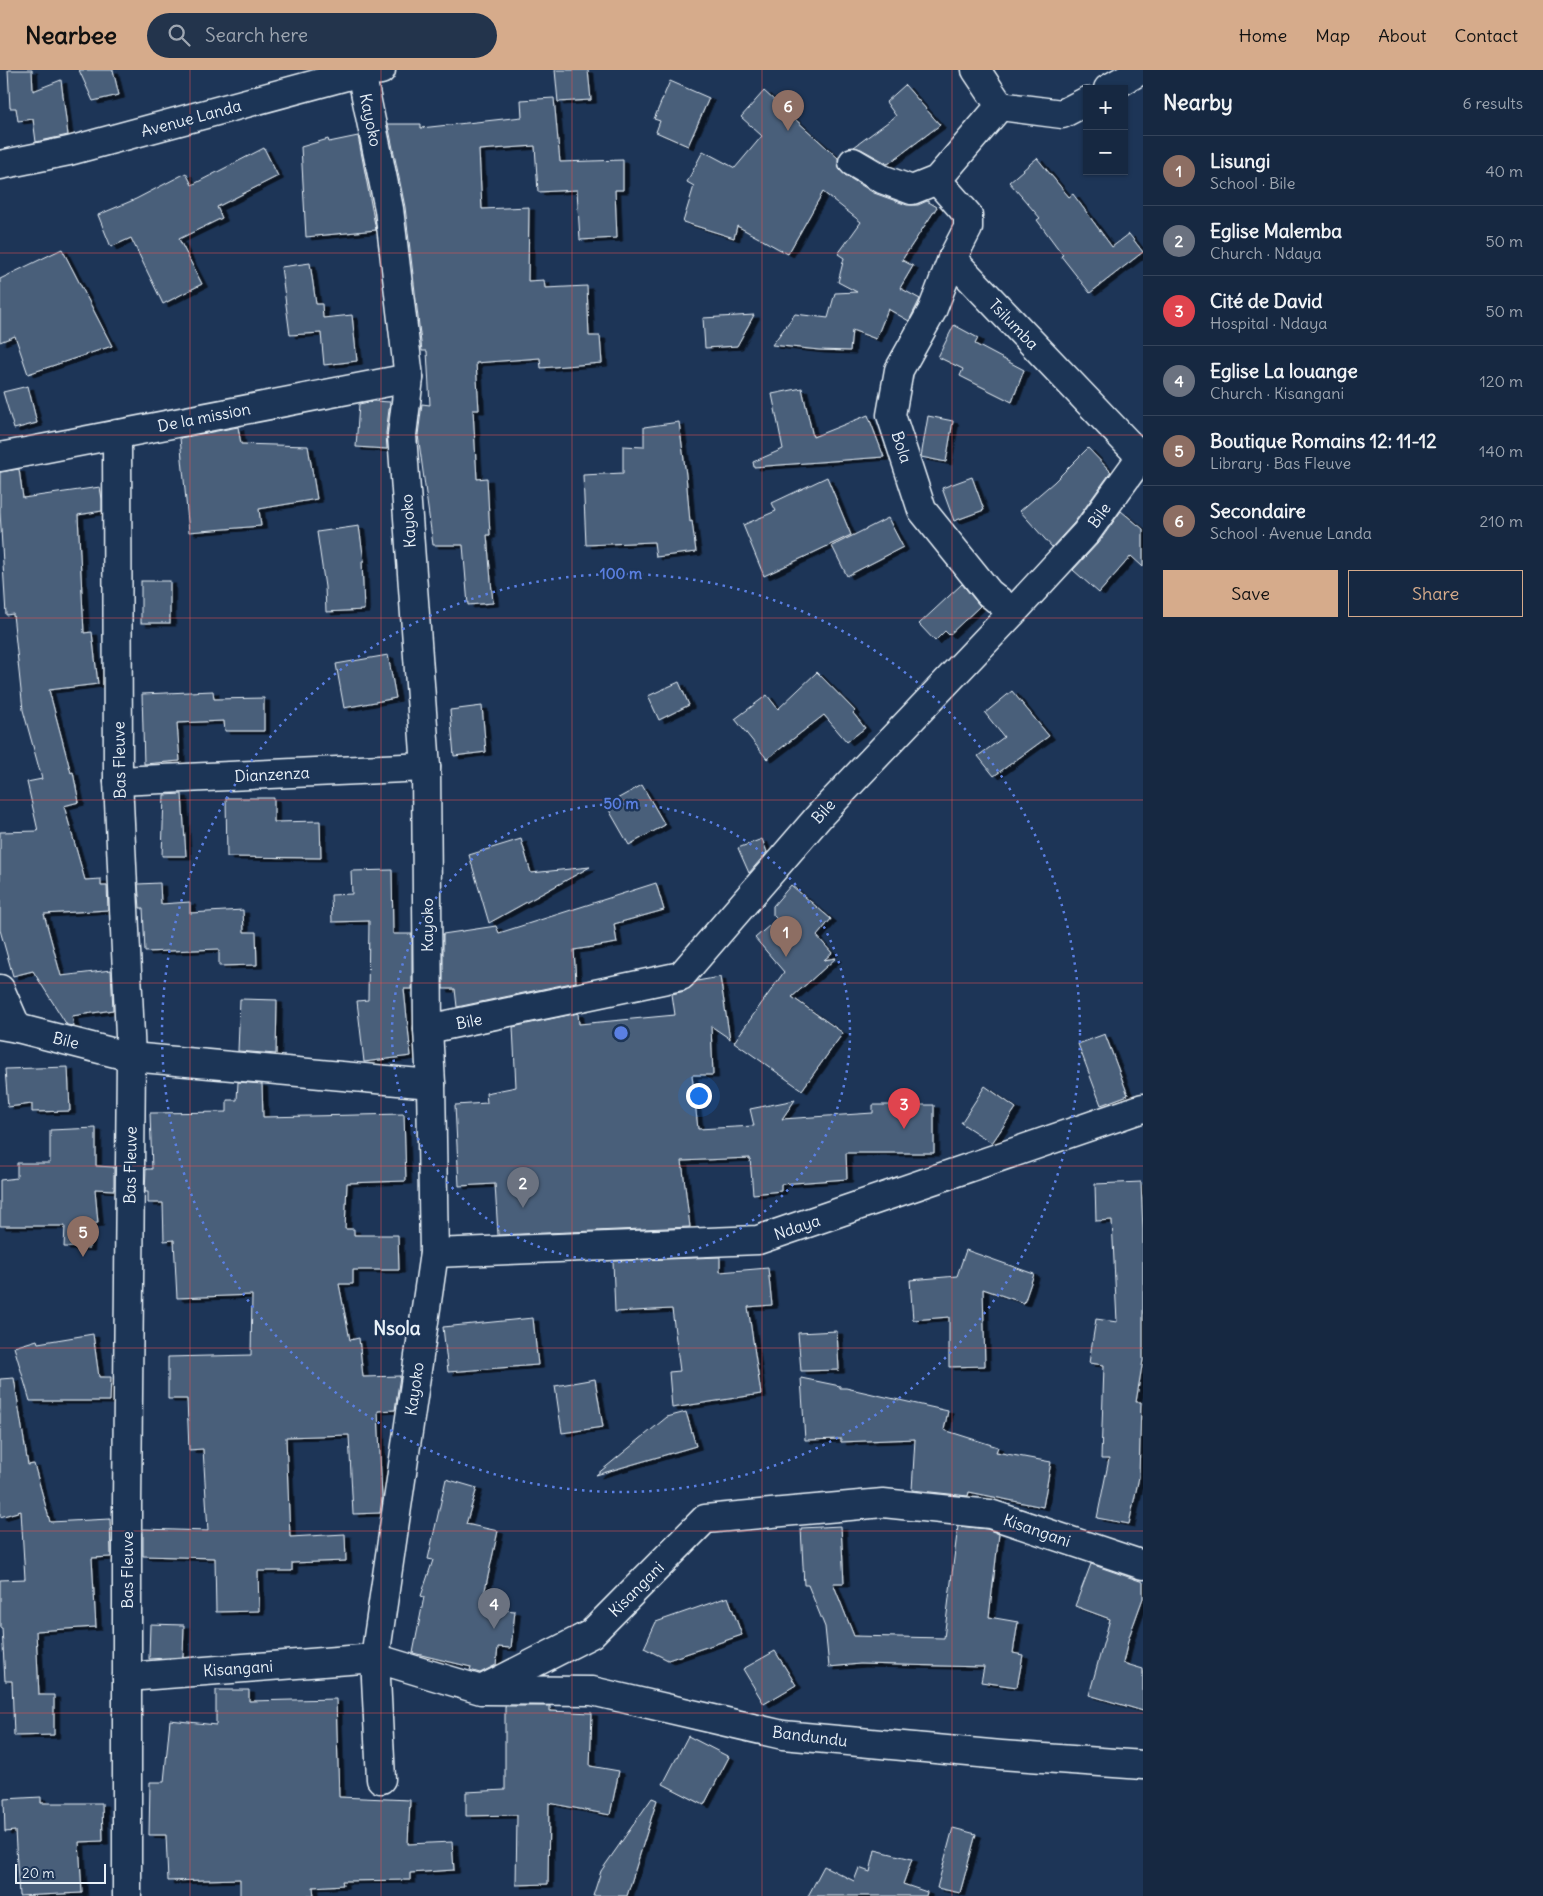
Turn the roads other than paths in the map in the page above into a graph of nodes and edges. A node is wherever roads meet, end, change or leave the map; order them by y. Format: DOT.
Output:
graph roads {
  1 [pos="976,70"];
  2 [pos="1141,70"];
  3 [pos="371,71"];
  4 [pos="1115,85"];
  5 [pos="1083,102"];
  6 [pos="1000,106"];
  7 [pos="853,162"];
  8 [pos="0,165"];
  9 [pos="937,180"];
  10 [pos="952,259"];
  11 [pos="409,378"];
  12 [pos="117,434"];
  13 [pos="0,457"];
  14 [pos="1141,457"];
  15 [pos="1013,612"];
  16 [pos="426,767"];
  17 [pos="118,781"];
  18 [pos="0,989"];
  19 [pos="9,1026"];
  20 [pos="428,1029"];
  21 [pos="131,1057"];
  22 [pos="431,1084"];
  23 [pos="1143,1108"];
  24 [pos="434,1253"];
  25 [pos="1143,1565"];
  26 [pos="374,1658"];
  27 [pos="127,1677"];
  28 [pos="481,1690"];
  29 [pos="1143,1765"];
  30 [pos="381,1779"];
  31 [pos="128,1896"];
  1 -- 6 [label="street"];
  2 -- 4 [label="street"];
  3 -- 8 [label="street, Avenue Landa"];
  3 -- 11 [label="street, Kayoko"];
  5 -- 6 [label="street"];
  6 -- 9 [label="street"];
  7 -- 9 [label="street"];
  9 -- 10 [label="street"];
  10 -- 14 [label="street, Tsilumba"];
  10 -- 15 [label="street, Bola"];
  11 -- 12 [label="street, De la mission"];
  11 -- 16 [label="street, Kayoko"];
  12 -- 13 [label="street, De la mission"];
  12 -- 17 [label="street, Bas Fleuve"];
  14 -- 15 [label="street, Bile"];
  15 -- 20 [label="street, Bile"];
  16 -- 17 [label="street, Dianzenza"];
  16 -- 20 [label="street, Kayoko"];
  17 -- 21 [label="street, Bas Fleuve"];
  18 -- 19 [label="street"];
  19 -- 21 [label="street, Bile"];
  20 -- 22 [label="street, Kayoko"];
  21 -- 22 [label="street, Bile"];
  21 -- 27 [label="street, Bas Fleuve"];
  22 -- 24 [label="street, Kayoko"];
  23 -- 24 [label="street, Ndaya"];
  24 -- 26 [label="street, Kayoko"];
  25 -- 28 [label="street, Kisangani"];
  26 -- 27 [label="street, Kisangani"];
  26 -- 28 [label="street, Kisangani"];
  26 -- 30 [label="street, Kayoko"];
  27 -- 31 [label="street, Bas Fleuve"];
  28 -- 29 [label="street, Bandundu"];
}
